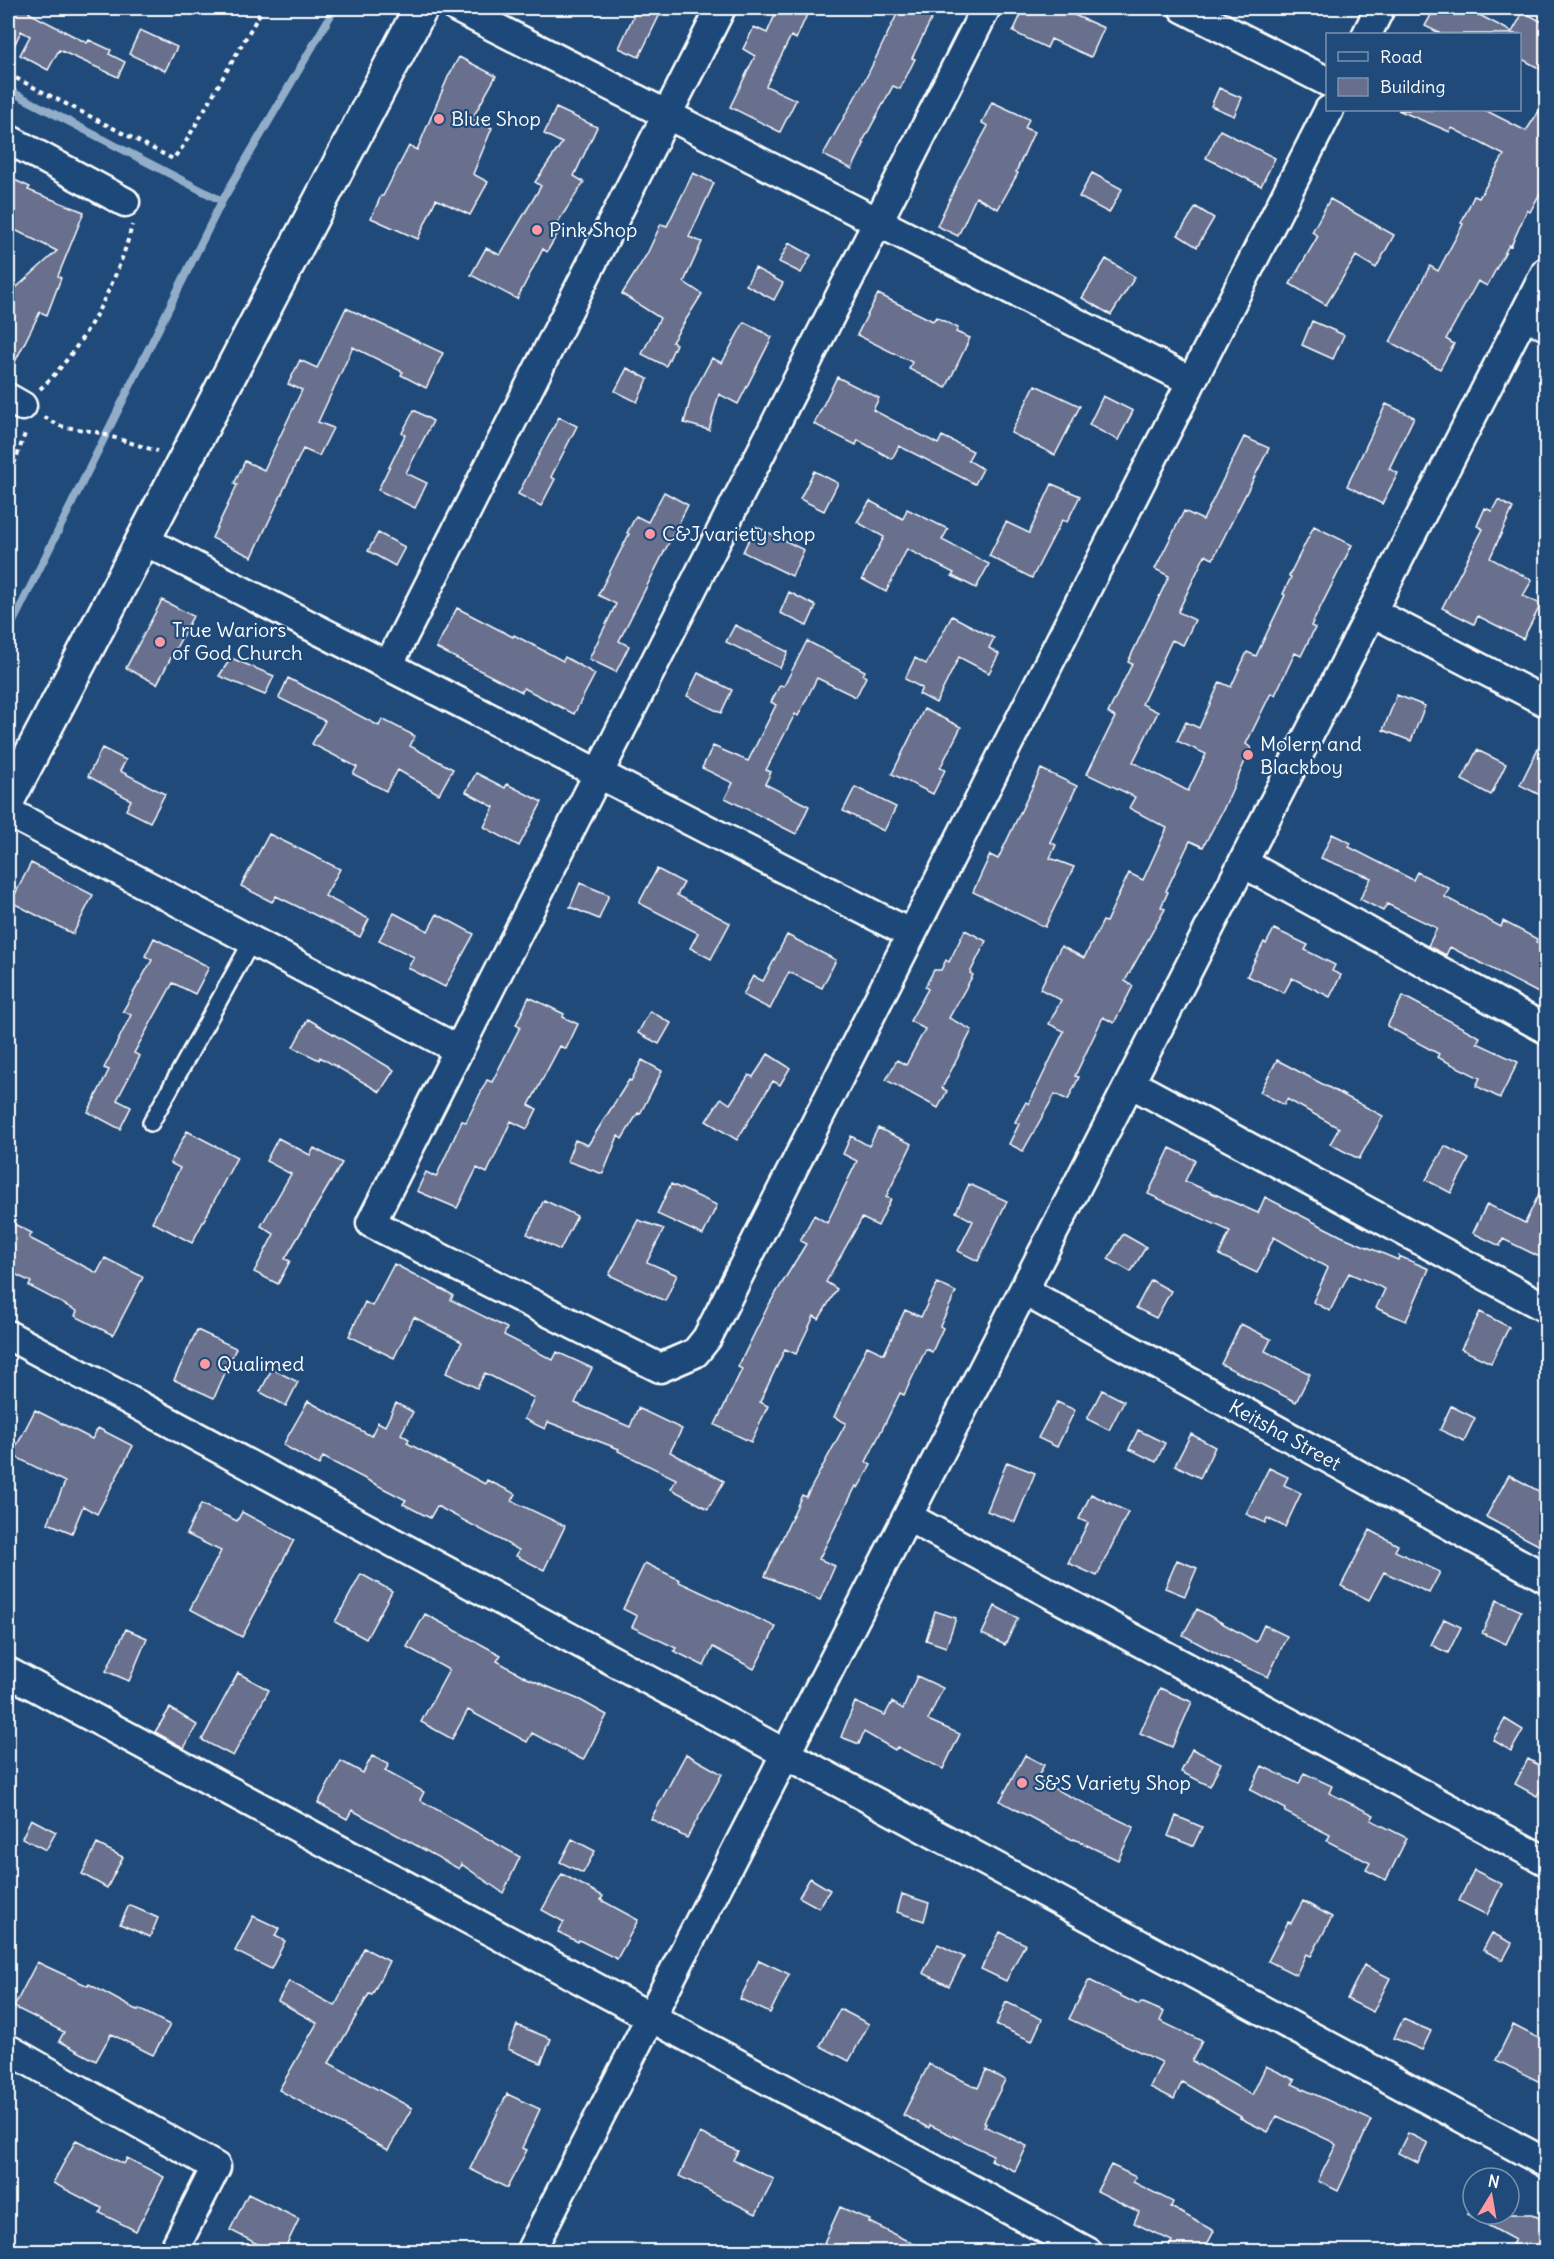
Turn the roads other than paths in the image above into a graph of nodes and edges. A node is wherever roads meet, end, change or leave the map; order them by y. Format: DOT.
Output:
graph roads {
  1 [pos="422,8"];
  2 [pos="457,8"];
  3 [pos="722,8"];
  4 [pos="986,8"];
  5 [pos="1183,8"];
  6 [pos="1380,8"];
  7 [pos="1367,33"];
  8 [pos="1326,81"];
  9 [pos="1328,111"];
  10 [pos="666,114"];
  11 [pos="8,139"];
  12 [pos="125,202"];
  13 [pos="876,221"];
  14 [pos="1546,272"];
  15 [pos="1536,320"];
  16 [pos="1191,381"];
  17 [pos="143,540"];
  18 [pos="1372,612"];
  19 [pos="388,666"];
  20 [pos="1546,702"];
  21 [pos="17,757"];
  22 [pos="599,774"];
  23 [pos="8,799"];
  24 [pos="8,813"];
  25 [pos="1243,863"];
  26 [pos="911,934"];
  27 [pos="252,941"];
  28 [pos="1546,1029"];
  29 [pos="459,1050"];
  30 [pos="1130,1083"];
  31 [pos="151,1123"];
  32 [pos="1024,1291"];
  33 [pos="1546,1308"];
  34 [pos="8,1335"];
  35 [pos="908,1517"];
  36 [pos="1546,1578"];
  37 [pos="8,1672"];
  38 [pos="786,1755"];
  39 [pos="1546,1861"];
  40 [pos="650,2017"];
  41 [pos="8,2049"];
  42 [pos="1546,2163"];
  43 [pos="172,2252"];
  44 [pos="530,2252"];
  45 [pos="1088,2252"];
  1 -- 17 [label="street"];
  2 -- 10 [label="street"];
  3 -- 10 [label="street"];
  4 -- 13 [label="street"];
  5 -- 8 [label="street"];
  6 -- 7 [label="street"];
  9 -- 16 [label="street"];
  10 -- 13 [label="street"];
  10 -- 19 [label="street"];
  11 -- 12 [label="street"];
  13 -- 16 [label="street"];
  13 -- 22 [label="street"];
  14 -- 15 [label="street"];
  15 -- 18 [label="street"];
  16 -- 26 [label="street"];
  17 -- 19 [label="street"];
  17 -- 21 [label="street"];
  18 -- 20 [label="street"];
  18 -- 25 [label="street"];
  19 -- 22 [label="street"];
  21 -- 23 [label="street"];
  22 -- 26 [label="street"];
  22 -- 29 [label="street"];
  24 -- 27 [label="street"];
  25 -- 28 [label="street"];
  25 -- 30 [label="street"];
  26 -- 29 [label="street"];
  27 -- 29 [label="street"];
  27 -- 31 [label="lane"];
  30 -- 32 [label="street"];
  30 -- 33 [label="street"];
  32 -- 35 [label="street"];
  32 -- 36 [label="street, Keitsha Street"];
  34 -- 38 [label="street"];
  35 -- 38 [label="street"];
  35 -- 39 [label="street"];
  37 -- 40 [label="street"];
  38 -- 40 [label="street"];
  38 -- 42 [label="street"];
  40 -- 44 [label="street"];
  40 -- 45 [label="street"];
  41 -- 43 [label="street"];
}
